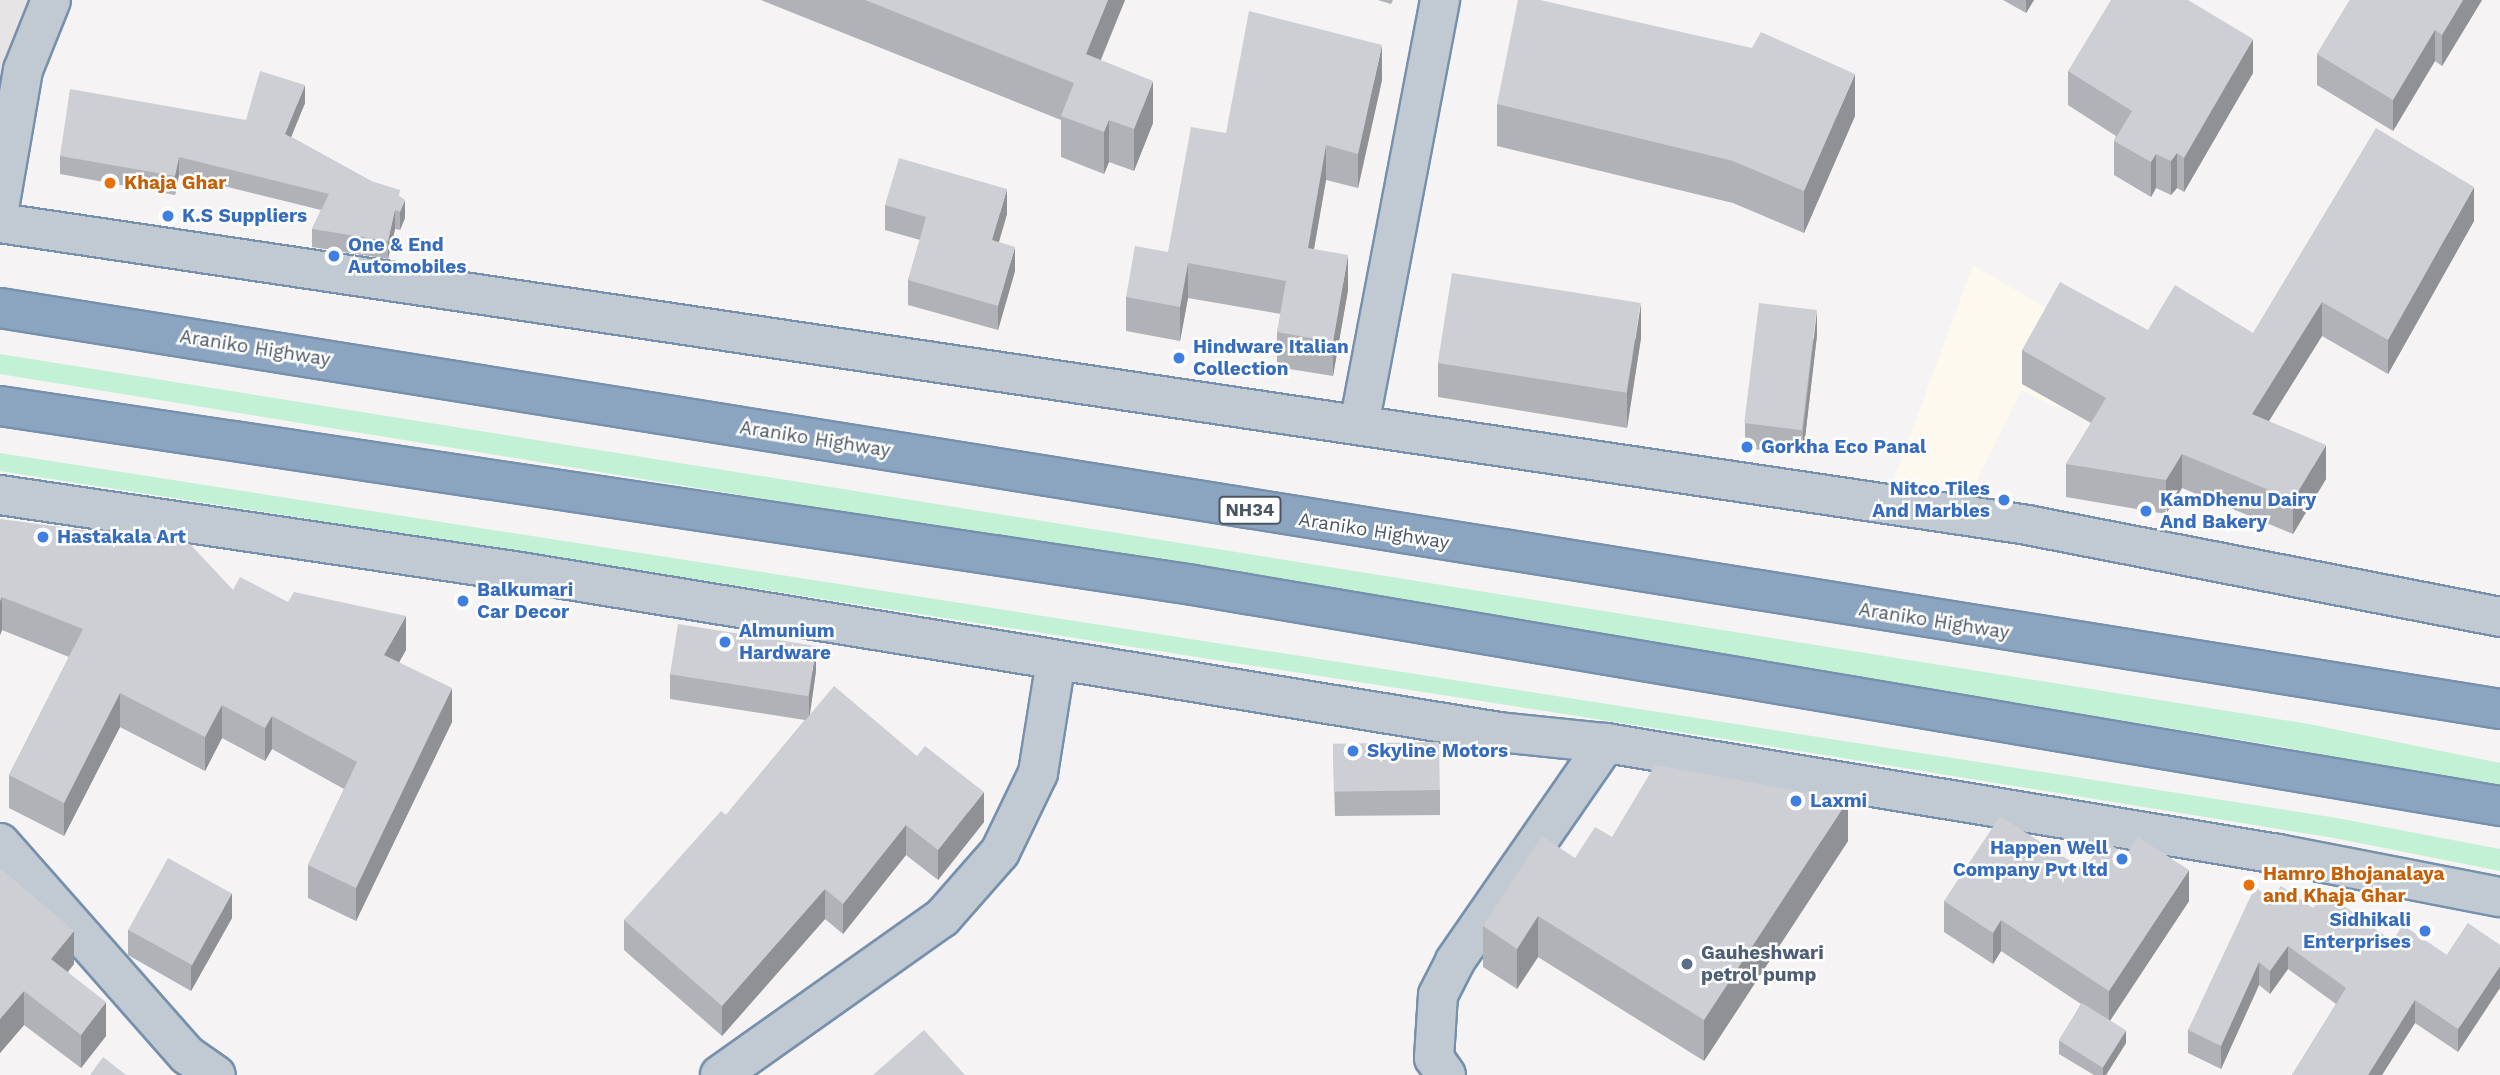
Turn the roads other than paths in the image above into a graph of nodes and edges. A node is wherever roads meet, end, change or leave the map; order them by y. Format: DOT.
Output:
graph roads {
  1 [pos="51,0"];
  2 [pos="1440,0"];
  3 [pos="0,203"];
  4 [pos="0,223"];
  5 [pos="0,308"];
  6 [pos="0,405"];
  7 [pos="1359,425"];
  8 [pos="0,495"];
  9 [pos="2500,617"];
  10 [pos="1056,660"];
  11 [pos="2500,709"];
  12 [pos="1606,743"];
  13 [pos="2500,806"];
  14 [pos="0,843"];
  15 [pos="2500,897"];
  16 [pos="216,1075"];
  17 [pos="720,1075"];
  18 [pos="1446,1075"];
  1 -- 3 [label="street"];
  2 -- 7 [label="street"];
  4 -- 7 [label="street"];
  5 -- 11 [label="highway, Araniko Highway / NH34"];
  6 -- 13 [label="highway"];
  7 -- 9 [label="street"];
  8 -- 10 [label="street"];
  10 -- 12 [label="street"];
  10 -- 17 [label="street"];
  12 -- 15 [label="street"];
  12 -- 18 [label="street"];
  14 -- 16 [label="street"];
}
